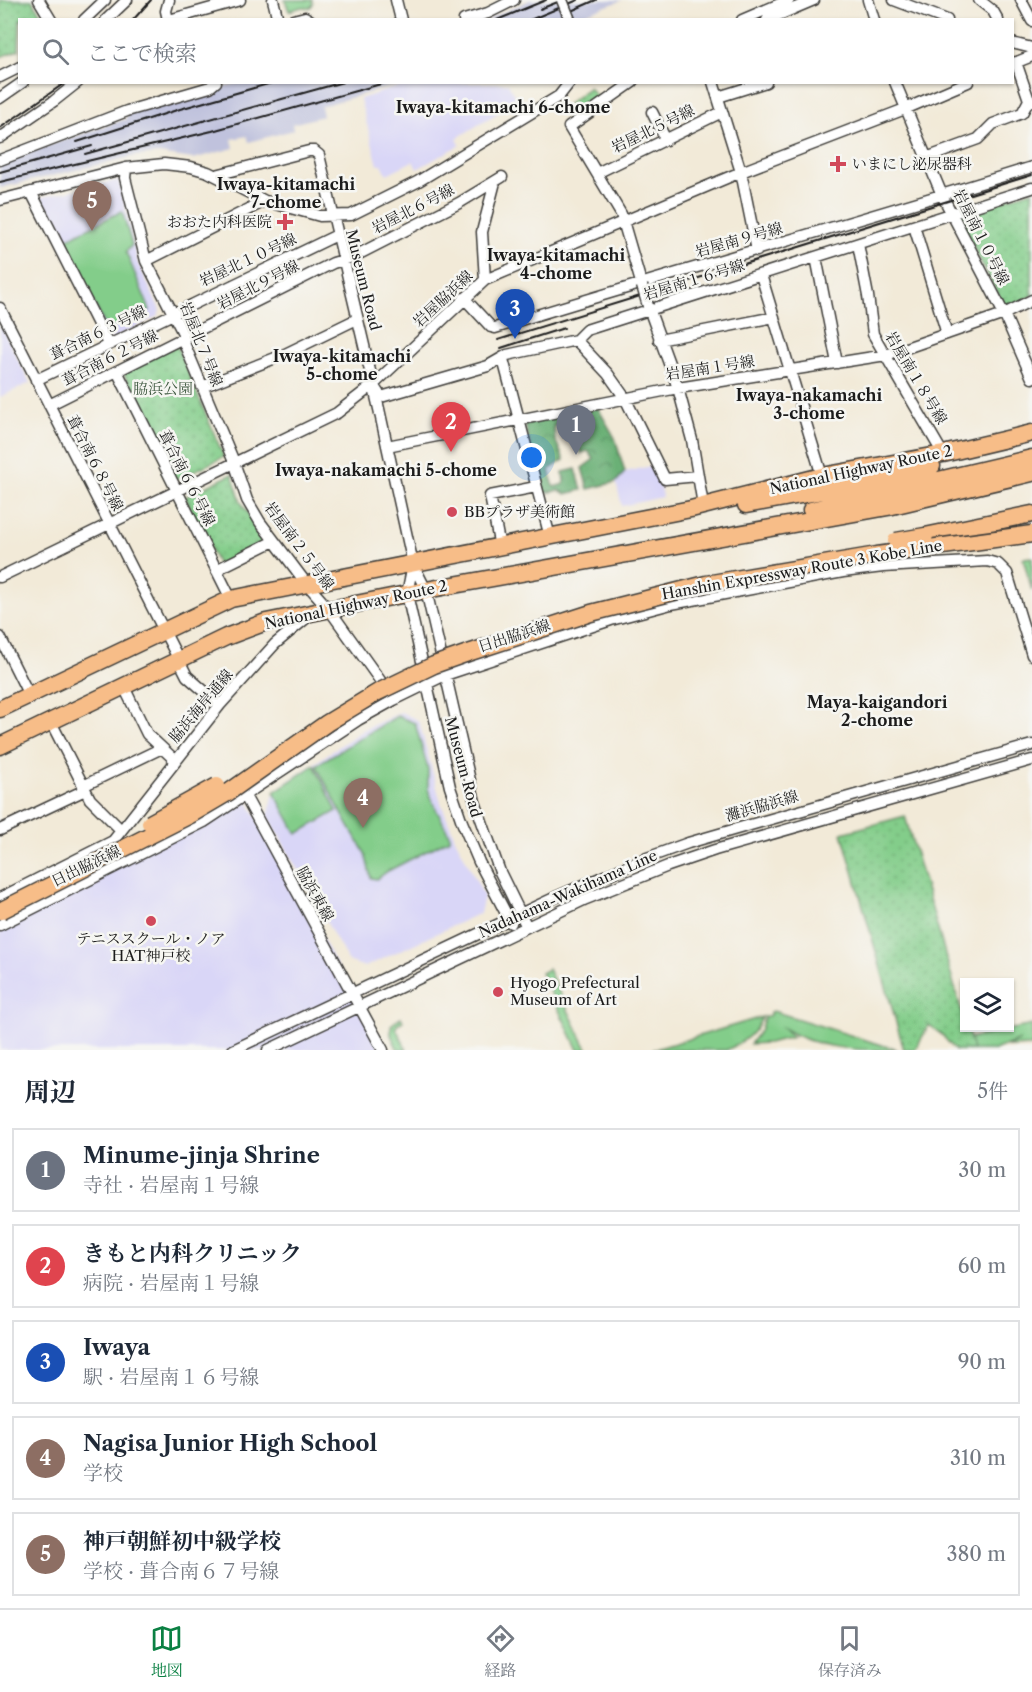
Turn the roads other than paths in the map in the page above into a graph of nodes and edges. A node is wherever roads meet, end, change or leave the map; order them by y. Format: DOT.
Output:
graph roads {
  1 [pos="39,0"];
  2 [pos="105,0"];
  3 [pos="127,0"];
  4 [pos="169,0"];
  5 [pos="240,0"];
  6 [pos="273,0"];
  7 [pos="396,0"];
  8 [pos="514,0"];
  9 [pos="562,0"];
  10 [pos="789,0"];
  11 [pos="814,0"];
  12 [pos="868,0"];
  13 [pos="894,0"];
  14 [pos="979,0"];
  15 [pos="1021,0"];
  16 [pos="205,15"];
  17 [pos="50,18"];
  18 [pos="86,18"];
  19 [pos="108,18"];
  20 [pos="168,18"];
  21 [pos="183,18"];
  22 [pos="278,18"];
  23 [pos="400,18"];
  24 [pos="471,18"];
  25 [pos="569,18"];
  26 [pos="747,18"];
  27 [pos="772,18"];
  28 [pos="873,18"];
  29 [pos="942,18"];
  30 [pos="997,18"];
  31 [pos="1032,21"];
  32 [pos="1014,44"];
  33 [pos="1032,48"];
  34 [pos="1032,56"];
  35 [pos="1014,63"];
  36 [pos="18,68"];
  37 [pos="0,77"];
  38 [pos="20,84"];
  39 [pos="76,84"];
  40 [pos="214,84"];
  41 [pos="568,84"];
  42 [pos="630,84"];
  43 [pos="714,84"];
  44 [pos="760,84"];
  45 [pos="896,84"];
  46 [pos="963,84"];
  47 [pos="718,97"];
  48 [pos="0,98"];
  49 [pos="1030,100"];
  50 [pos="905,109"];
  51 [pos="652,112"];
  52 [pos="722,112"];
  53 [pos="0,138"];
  54 [pos="666,140"];
  55 [pos="926,158"];
  56 [pos="0,160"];
  57 [pos="1032,167"];
  58 [pos="126,168"];
  59 [pos="741,172"];
  60 [pos="597,173"];
  61 [pos="216,175"];
  62 [pos="1032,188"];
  63 [pos="30,192"];
  64 [pos="942,195"];
  65 [pos="0,200"];
  66 [pos="266,201"];
  67 [pos="952,213"];
  68 [pos="332,216"];
  69 [pos="624,221"];
  70 [pos="914,226"];
  71 [pos="337,235"];
  72 [pos="858,244"];
  73 [pos="757,251"];
  74 [pos="816,257"];
  75 [pos="344,260"];
  76 [pos="146,261"];
  77 [pos="761,275"];
  78 [pos="485,280"];
  79 [pos="642,284"];
  80 [pos="464,298"];
  81 [pos="1032,300"];
  82 [pos="0,308"];
  83 [pos="649,308"];
  84 [pos="173,312"];
  85 [pos="1004,314"];
  86 [pos="774,317"];
  87 [pos="357,319"];
  88 [pos="947,334"];
  89 [pos="185,337"];
  90 [pos="576,340"];
  91 [pos="659,340"];
  92 [pos="108,345"];
  93 [pos="886,355"];
  94 [pos="503,359"];
  95 [pos="837,363"];
  96 [pos="791,370"];
  97 [pos="117,371"];
  98 [pos="1032,377"];
  99 [pos="36,380"];
  100 [pos="374,385"];
  101 [pos="202,387"];
  102 [pos="678,388"];
  103 [pos="625,398"];
  104 [pos="49,405"];
  105 [pos="518,419"];
  106 [pos="1032,433"];
  107 [pos="1032,444"];
  108 [pos="387,446"];
  109 [pos="943,454"];
  110 [pos="1032,458"];
  111 [pos="234,462"];
  112 [pos="1032,473"];
  113 [pos="698,476"];
  114 [pos="536,487"];
  115 [pos="176,490"];
  116 [pos="827,490"];
  117 [pos="697,507"];
  118 [pos="1032,514"];
  119 [pos="109,524"];
  120 [pos="1032,524"];
  121 [pos="1032,534"];
  122 [pos="550,537"];
  123 [pos="274,541"];
  124 [pos="698,541"];
  125 [pos="1032,542"];
  126 [pos="921,543"];
  127 [pos="500,547"];
  128 [pos="413,564"];
  129 [pos="216,570"];
  130 [pos="0,577"];
  131 [pos="306,583"];
  132 [pos="426,590"];
  133 [pos="407,594"];
  134 [pos="231,599"];
  135 [pos="322,610"];
  136 [pos="164,631"];
  137 [pos="0,637"];
  138 [pos="1032,655"];
  139 [pos="179,661"];
  140 [pos="445,675"];
  141 [pos="427,683"];
  142 [pos="124,687"];
  143 [pos="29,695"];
  144 [pos="394,700"];
  145 [pos="220,705"];
  146 [pos="0,709"];
  147 [pos="51,722"];
  148 [pos="1032,745"];
  149 [pos="0,746"];
  150 [pos="162,748"];
  151 [pos="1032,760"];
  152 [pos="176,761"];
  153 [pos="84,788"];
  154 [pos="245,796"];
  155 [pos="0,830"];
  156 [pos="121,831"];
  157 [pos="0,899"];
  158 [pos="0,911"];
  159 [pos="520,913"];
  160 [pos="509,919"];
  161 [pos="0,925"];
  162 [pos="527,927"];
  163 [pos="516,932"];
  164 [pos="352,993"];
  165 [pos="359,1007"];
  166 [pos="233,1050"];
  167 [pos="268,1050"];
  168 [pos="383,1050"];
  1 -- 17 [label="street"];
  2 -- 18 [label="street"];
  3 -- 19 [label="street"];
  4 -- 20 [label="street"];
  5 -- 16 [label="street"];
  6 -- 22 [label="street"];
  7 -- 23 [label="street"];
  8 -- 24 [label="street"];
  9 -- 25 [label="street, bridge"];
  10 -- 26 [label="street"];
  11 -- 27 [label="street"];
  12 -- 28 [label="street"];
  13 -- 29 [label="street"];
  14 -- 30 [label="street"];
  15 -- 31 [label="street"];
  16 -- 21 [label="street"];
  32 -- 33 [label="street"];
  34 -- 35 [label="street"];
  35 -- 49 [label="street"];
  36 -- 37 [label="street"];
  38 -- 48 [label="street"];
  39 -- 53 [label="street"];
  40 -- 56 [label="street"];
  41 -- 68 [label="street"];
  42 -- 60 [label="street"];
  43 -- 47 [label="street"];
  44 -- 47 [label="street"];
  45 -- 50 [label="street, 岩屋南１０号線"];
  46 -- 50 [label="street, 岩屋脇浜線"];
  47 -- 52 [label="street"];
  49 -- 55 [label="street"];
  50 -- 55 [label="street, 岩屋南１０号線"];
  50 -- 59 [label="street, 岩屋脇浜線"];
  51 -- 54 [label="street"];
  52 -- 54 [label="street, 岩屋北５号線"];
  52 -- 59 [label="street"];
  54 -- 60 [label="street, 岩屋北５号線"];
  55 -- 64 [label="street, 岩屋南１０号線"];
  57 -- 64 [label="street, 岩屋南９号線"];
  58 -- 61 [label="street"];
  58 -- 63 [label="street"];
  58 -- 76 [label="street, 岩屋北７号線"];
  59 -- 69 [label="street, 岩屋脇浜線"];
  59 -- 73 [label="street"];
  60 -- 69 [label="street"];
  61 -- 66 [label="street"];
  61 -- 68 [label="street, Museum Road"];
  62 -- 67 [label="street, 岩屋南１６号線"];
  63 -- 65 [label="street"];
  63 -- 92 [label="street"];
  64 -- 67 [label="street, 岩屋南１０号線"];
  64 -- 73 [label="street, 岩屋南９号線"];
  66 -- 68 [label="street"];
  66 -- 76 [label="street"];
  67 -- 70 [label="street, 岩屋南１６号線"];
  67 -- 85 [label="street, 岩屋南１０号線"];
  68 -- 71 [label="street, Museum Road"];
  69 -- 78 [label="street, 岩屋脇浜線"];
  69 -- 79 [label="street"];
  70 -- 72 [label="street, 岩屋南１６号線"];
  70 -- 88 [label="street"];
  71 -- 75 [label="street, Museum Road"];
  71 -- 84 [label="street, 岩屋北１０号線"];
  72 -- 74 [label="street, 岩屋南１６号線"];
  72 -- 93 [label="street, 岩屋南１８号線"];
  73 -- 79 [label="street, 岩屋南９号線"];
  74 -- 77 [label="street, 岩屋南１６号線"];
  74 -- 95 [label="street"];
  75 -- 78 [label="street, 岩屋北６号線"];
  75 -- 87 [label="street, Museum Road"];
  75 -- 89 [label="street, 岩屋北９号線"];
  76 -- 84 [label="street, 岩屋北７号線"];
  77 -- 83 [label="street, 岩屋南１６号線"];
  77 -- 86 [label="street"];
  78 -- 80 [label="street, 岩屋脇浜線"];
  79 -- 80 [label="street, 岩屋南９号線"];
  79 -- 83 [label="street, bridge"];
  80 -- 100 [label="street, 岩屋脇浜線"];
  81 -- 85 [label="street, 岩屋南１号線"];
  82 -- 99 [label="street, 葺合南６８号線"];
  83 -- 90 [label="street, 岩屋南１６号線"];
  83 -- 91 [label="street"];
  84 -- 89 [label="street, 岩屋北７号線"];
  84 -- 92 [label="street, 葺合南６３号線"];
  85 -- 88 [label="street, 岩屋南１号線"];
  85 -- 98 [label="street, 岩屋南１０号線"];
  86 -- 91 [label="street"];
  86 -- 96 [label="street"];
  87 -- 100 [label="street, Museum Road"];
  87 -- 101 [label="street"];
  88 -- 93 [label="street, 岩屋南１号線"];
  89 -- 97 [label="street, 葺合南６２号線"];
  89 -- 101 [label="street, 岩屋北７号線"];
  90 -- 94 [label="street, 岩屋南１６号線"];
  90 -- 103 [label="street"];
  91 -- 102 [label="street"];
  92 -- 99 [label="street, 葺合南６３号線"];
  93 -- 95 [label="street, 岩屋南１号線"];
  93 -- 109 [label="street, 岩屋南１８号線"];
  94 -- 100 [label="street, 岩屋南１６号線"];
  94 -- 105 [label="street"];
  95 -- 96 [label="street, 岩屋南１号線"];
  96 -- 102 [label="street, 岩屋南１号線"];
  96 -- 116 [label="street"];
  97 -- 104 [label="street, 葺合南６２号線"];
  97 -- 115 [label="street, 葺合南６６号線"];
  99 -- 104 [label="street, 葺合南６８号線"];
  100 -- 108 [label="street, Museum Road"];
  100 -- 111 [label="street, 岩屋脇浜線"];
  101 -- 111 [label="street, 岩屋北７号線"];
  102 -- 103 [label="street, 岩屋南１号線"];
  102 -- 113 [label="street"];
  103 -- 105 [label="street, 岩屋南１号線"];
  103 -- 113 [label="street"];
  104 -- 119 [label="street, 葺合南６８号線"];
  105 -- 108 [label="street, 岩屋南１号線"];
  105 -- 114 [label="street"];
  106 -- 109 [label="highway, National Highway Route 2"];
  107 -- 116 [label="highway, National Highway Route 2"];
  108 -- 128 [label="street, Museum Road"];
  109 -- 116 [label="highway, National Highway Route 2"];
  110 -- 116 [label="highway, National Highway Route 2"];
  111 -- 115 [label="street, 岩屋脇浜線"];
  111 -- 123 [label="street, 岩屋南２５号線"];
  112 -- 124 [label="highway, National Highway Route 2"];
  113 -- 117 [label="street"];
  114 -- 122 [label="street"];
  114 -- 127 [label="street"];
  115 -- 119 [label="street, 岩屋脇浜線"];
  115 -- 129 [label="street, 葺合南６６号線"];
  116 -- 117 [label="highway, National Highway Route 2"];
  116 -- 124 [label="highway, National Highway Route 2"];
  117 -- 122 [label="highway, National Highway Route 2"];
  118 -- 126 [label="highway"];
  119 -- 130 [label="street, 岩屋脇浜線"];
  119 -- 136 [label="street, 葺合南６８号線"];
  120 -- 126 [label="highway, Hanshin Expressway Route 3 Kobe Line"];
  121 -- 126 [label="highway, Hanshin Expressway Route 3 Kobe Line, bridge"];
  122 -- 127 [label="highway, National Highway Route 2"];
  123 -- 129 [label="street"];
  123 -- 131 [label="street, 岩屋南２５号線"];
  124 -- 132 [label="highway, National Highway Route 2"];
  125 -- 126 [label="highway, bridge"];
  126 -- 157 [label="highway, Hanshin Expressway Route 3 Kobe Line, bridge"];
  126 -- 158 [label="highway, Hanshin Expressway Route 3 Kobe Line, bridge"];
  127 -- 128 [label="highway, National Highway Route 2"];
  128 -- 131 [label="highway, National Highway Route 2"];
  128 -- 132 [label="street, Museum Road"];
  128 -- 133 [label="street, Museum Road"];
  129 -- 134 [label="street, 葺合南６６号線"];
  131 -- 134 [label="highway, National Highway Route 2"];
  131 -- 135 [label="street, 岩屋南２５号線"];
  132 -- 133 [label="highway, National Highway Route 2"];
  132 -- 140 [label="street, Museum Road"];
  133 -- 135 [label="highway, National Highway Route 2"];
  133 -- 141 [label="street, Museum Road"];
  134 -- 136 [label="highway, National Highway Route 2"];
  135 -- 139 [label="highway, National Highway Route 2"];
  135 -- 144 [label="street, 岩屋南２５号線"];
  135 -- 145 [label="street, 脇浜海岸通線"];
  136 -- 139 [label="street, 葺合南６８号線"];
  136 -- 143 [label="highway, National Highway Route 2"];
  137 -- 143 [label="street"];
  138 -- 140 [label="street, 日出脇浜線"];
  139 -- 142 [label="highway, National Highway Route 2"];
  139 -- 145 [label="street, 葺合南６８号線"];
  140 -- 141 [label="street, 日出脇浜線"];
  140 -- 159 [label="street, Museum Road"];
  141 -- 144 [label="street, 日出脇浜線"];
  141 -- 160 [label="street, Museum Road"];
  142 -- 147 [label="highway, National Highway Route 2"];
  142 -- 150 [label="street"];
  143 -- 146 [label="highway, National Highway Route 2"];
  144 -- 154 [label="street, 日出脇浜線"];
  145 -- 152 [label="street, 脇浜海岸通線"];
  147 -- 149 [label="highway, National Highway Route 2"];
  147 -- 153 [label="street"];
  148 -- 159 [label="street, 灘浜脇浜線"];
  150 -- 152 [label="street"];
  150 -- 153 [label="street"];
  151 -- 162 [label="street, Nadahama-Wakihama Line"];
  152 -- 156 [label="street, 脇浜海岸通線"];
  153 -- 155 [label="street"];
  153 -- 156 [label="street"];
  154 -- 161 [label="street, 日出脇浜線"];
  154 -- 164 [label="street, 脇浜東線"];
  156 -- 157 [label="street, 脇浜海岸通線"];
  159 -- 160 [label="street, 灘浜脇浜線"];
  159 -- 162 [label="street, Museum Road"];
  160 -- 163 [label="street, Museum Road"];
  160 -- 164 [label="street, Nadahama-Wakihama Line"];
  162 -- 163 [label="street, Nadahama-Wakihama Line"];
  163 -- 165 [label="street, Nadahama-Wakihama Line"];
  164 -- 165 [label="street, 脇浜東線"];
  164 -- 166 [label="street, Nadahama-Wakihama Line"];
  165 -- 167 [label="street, Nadahama-Wakihama Line"];
  165 -- 168 [label="street, 脇浜東線"];
}
